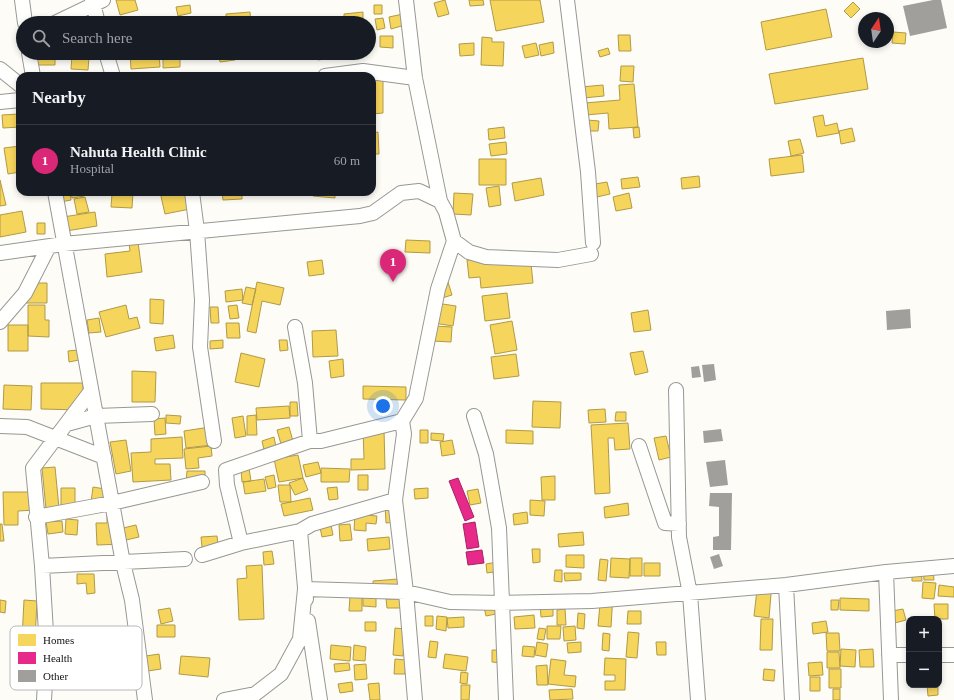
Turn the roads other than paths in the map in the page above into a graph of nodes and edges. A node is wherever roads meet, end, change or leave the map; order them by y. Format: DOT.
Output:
graph roads {
  1 [pos="22,0"];
  2 [pos="406,0"];
  3 [pos="567,0"];
  4 [pos="96,2"];
  5 [pos="24,16"];
  6 [pos="69,16"];
  7 [pos="97,16"];
  8 [pos="30,60"];
  9 [pos="108,60"];
  10 [pos="0,69"];
  11 [pos="32,72"];
  12 [pos="112,72"];
  13 [pos="355,72"];
  14 [pos="370,72"];
  15 [pos="376,73"];
  16 [pos="415,78"];
  17 [pos="16,82"];
  18 [pos="16,100"];
  19 [pos="0,102"];
  20 [pos="56,196"];
  21 [pos="193,196"];
  22 [pos="440,201"];
  23 [pos="198,231"];
  24 [pos="454,241"];
  25 [pos="64,244"];
  26 [pos="49,246"];
  27 [pos="0,253"];
  28 [pos="0,322"];
  29 [pos="295,327"];
  30 [pos="676,390"];
  31 [pos="91,391"];
  32 [pos="152,414"];
  33 [pos="96,416"];
  34 [pos="474,416"];
  35 [pos="402,421"];
  36 [pos="66,424"];
  37 [pos="0,426"];
  38 [pos="56,438"];
  39 [pos="214,441"];
  40 [pos="310,441"];
  41 [pos="639,446"];
  42 [pos="104,457"];
  43 [pos="202,482"];
  44 [pos="395,500"];
  45 [pos="112,503"];
  46 [pos="36,517"];
  47 [pos="678,524"];
  48 [pos="300,531"];
  49 [pos="241,543"];
  50 [pos="202,555"];
  51 [pos="185,559"];
  52 [pos="123,563"];
  53 [pos="42,566"];
  54 [pos="954,566"];
  55 [pos="886,572"];
  56 [pos="786,585"];
  57 [pos="305,589"];
  58 [pos="406,592"];
  59 [pos="690,594"];
  60 [pos="502,603"];
  61 [pos="46,626"];
  62 [pos="135,626"];
  63 [pos="889,655"];
  64 [pos="906,655"];
  65 [pos="942,655"];
  66 [pos="954,655"];
  67 [pos="142,677"];
  68 [pos="45,690"];
  69 [pos="44,700"];
  70 [pos="145,700"];
  71 [pos="224,700"];
  72 [pos="320,700"];
  73 [pos="414,700"];
  74 [pos="506,700"];
  75 [pos="698,700"];
  76 [pos="792,700"];
  77 [pos="891,700"];
  1 -- 5 [label="street"];
  2 -- 16 [label="street"];
  3 -- 24 [label="street"];
  4 -- 6 [label="street"];
  4 -- 7 [label="street"];
  8 -- 11 [label="street"];
  9 -- 12 [label="street"];
  10 -- 17 [label="street"];
  13 -- 14 [label="street"];
  15 -- 16 [label="street"];
  16 -- 22 [label="street"];
  18 -- 19 [label="street"];
  20 -- 25 [label="street"];
  21 -- 23 [label="street"];
  22 -- 23 [label="street"];
  22 -- 24 [label="street"];
  23 -- 25 [label="street"];
  23 -- 39 [label="street"];
  24 -- 35 [label="street"];
  25 -- 26 [label="street"];
  25 -- 31 [label="street"];
  26 -- 27 [label="street"];
  26 -- 28 [label="street"];
  29 -- 40 [label="street"];
  30 -- 47 [label="street"];
  31 -- 33 [label="street"];
  31 -- 36 [label="street"];
  32 -- 33 [label="street"];
  33 -- 36 [label="street"];
  33 -- 42 [label="street"];
  34 -- 60 [label="street"];
  35 -- 40 [label="street"];
  35 -- 44 [label="street"];
  36 -- 38 [label="street"];
  37 -- 38 [label="street"];
  38 -- 42 [label="street"];
  38 -- 46 [label="street"];
  40 -- 49 [label="street"];
  41 -- 47 [label="street"];
  42 -- 45 [label="street"];
  43 -- 45 [label="street"];
  44 -- 48 [label="street"];
  44 -- 58 [label="street"];
  45 -- 46 [label="street"];
  45 -- 52 [label="street"];
  46 -- 53 [label="street"];
  47 -- 59 [label="street"];
  48 -- 49 [label="street"];
  48 -- 57 [label="street"];
  49 -- 50 [label="street"];
  51 -- 52 [label="street"];
  52 -- 53 [label="street"];
  52 -- 62 [label="street"];
  53 -- 61 [label="street"];
  54 -- 55 [label="street"];
  55 -- 56 [label="street"];
  55 -- 63 [label="street"];
  56 -- 59 [label="street"];
  56 -- 76 [label="street"];
  57 -- 58 [label="street"];
  57 -- 71 [label="street"];
  57 -- 72 [label="street"];
  58 -- 60 [label="street"];
  58 -- 73 [label="street"];
  59 -- 60 [label="street"];
  59 -- 75 [label="street"];
  60 -- 74 [label="street"];
  63 -- 64 [label="street"];
  63 -- 77 [label="street"];
  65 -- 66 [label="street"];
  67 -- 70 [label="street"];
  68 -- 69 [label="street"];
}
